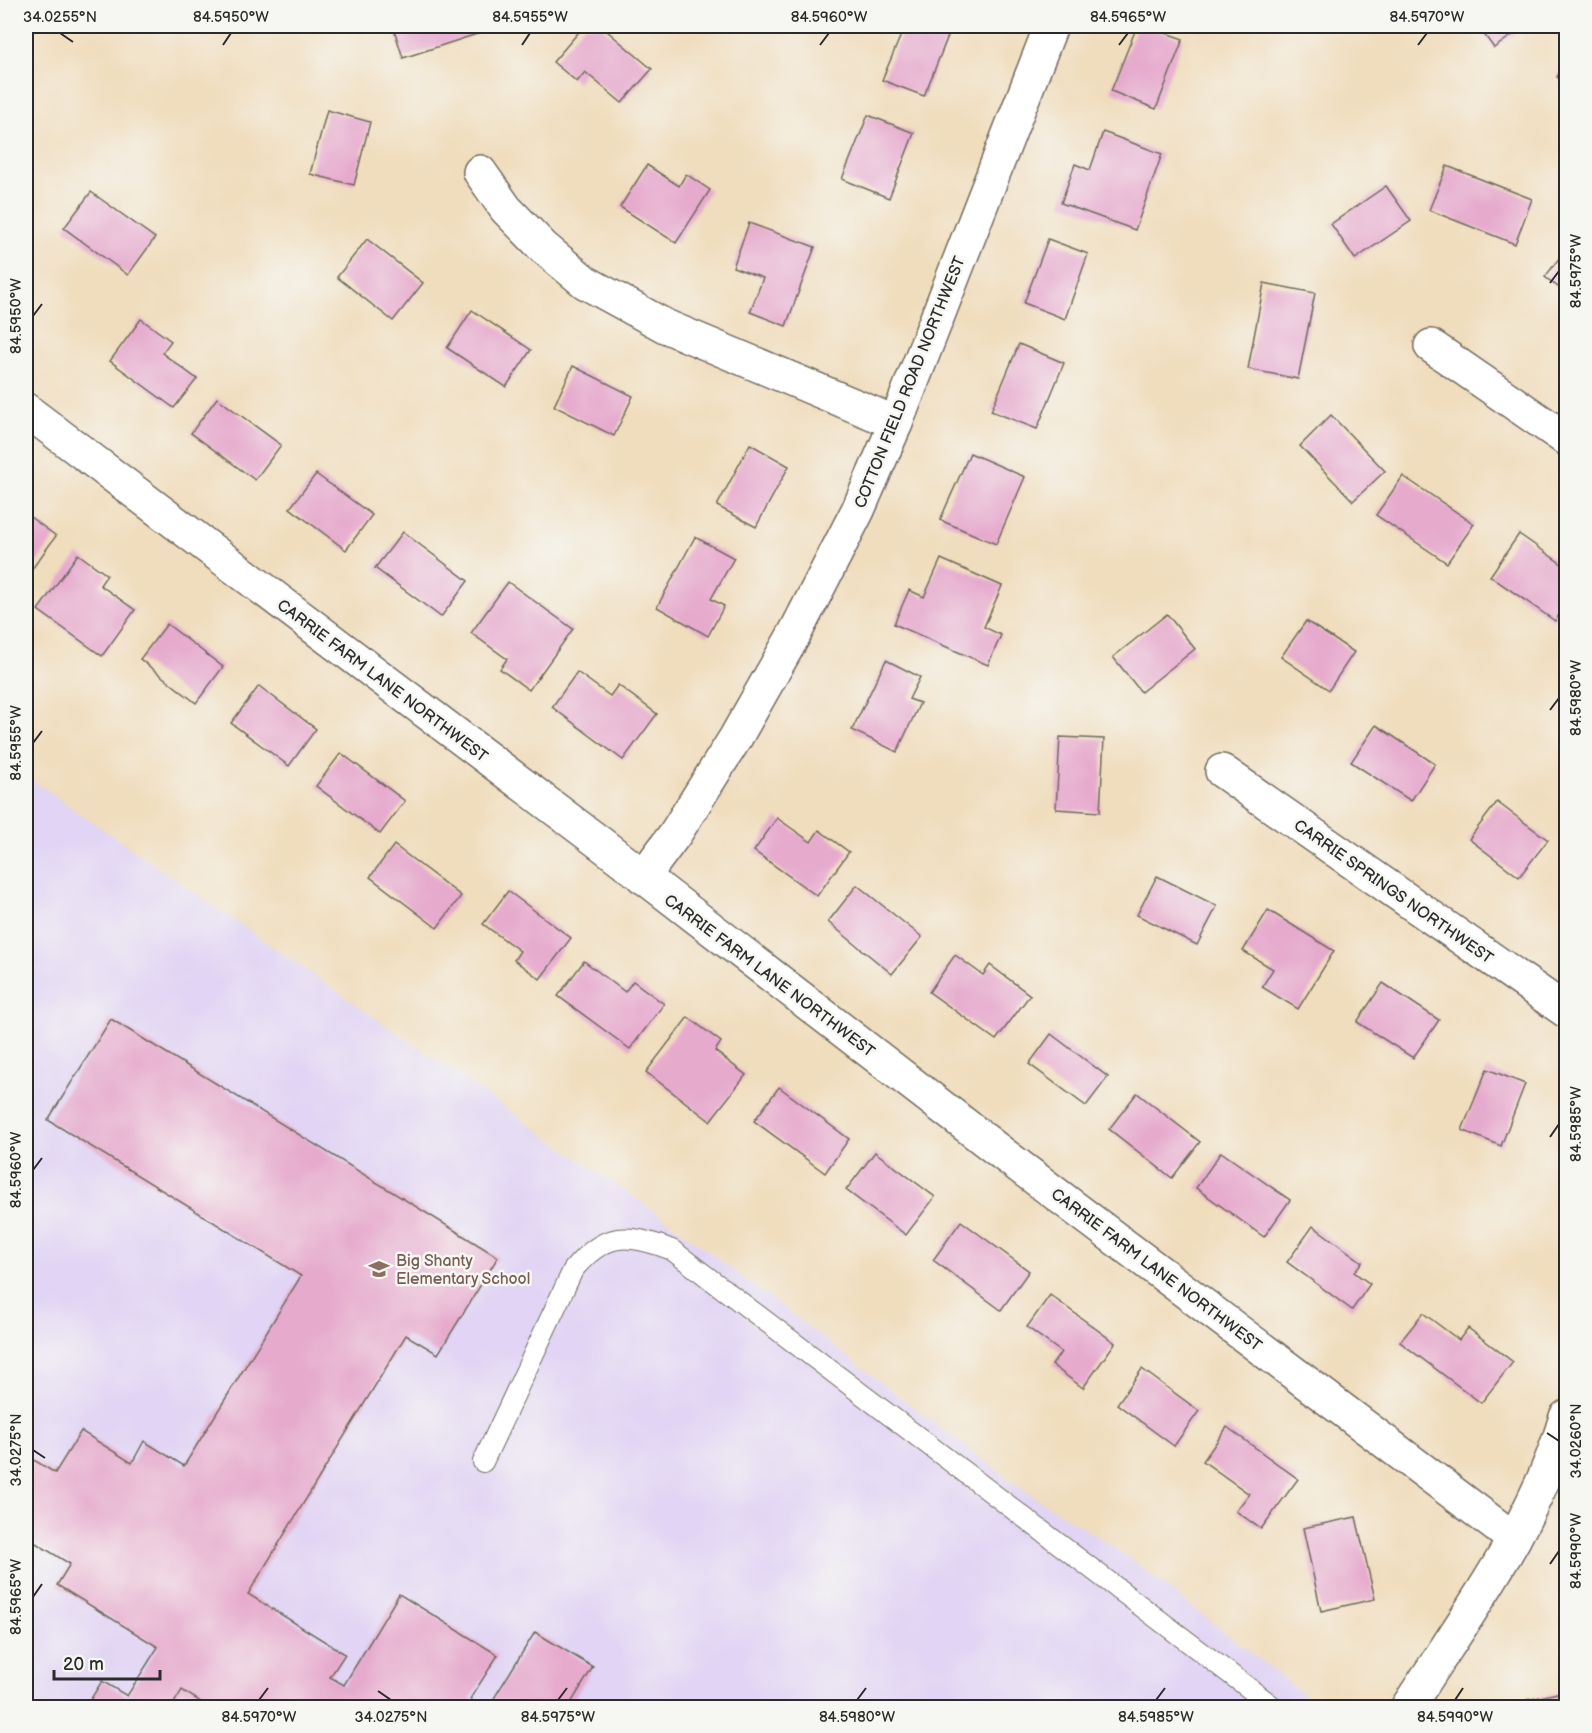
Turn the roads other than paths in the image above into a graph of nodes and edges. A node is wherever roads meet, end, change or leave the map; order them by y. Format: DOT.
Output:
graph roads {
  1 [pos="1051,26"];
  2 [pos="480,172"];
  3 [pos="1431,346"];
  4 [pos="26,410"];
  5 [pos="896,423"];
  6 [pos="1566,439"];
  7 [pos="1222,771"];
  8 [pos="643,878"];
  9 [pos="1566,1011"];
  10 [pos="1566,1417"];
  11 [pos="483,1462"];
  12 [pos="1514,1539"];
  13 [pos="1275,1707"];
  14 [pos="1407,1707"];
  1 -- 5 [label="street, COTTON FIELD ROAD NORTHWEST"];
  2 -- 5 [label="street"];
  3 -- 6 [label="street"];
  4 -- 8 [label="street, CARRIE FARM LANE NORTHWEST"];
  5 -- 8 [label="street, COTTON FIELD ROAD NORTHWEST"];
  7 -- 9 [label="street, CARRIE SPRINGS NORTHWEST"];
  8 -- 12 [label="street, CARRIE FARM LANE NORTHWEST"];
  10 -- 12 [label="street"];
  11 -- 13 [label="lane"];
  12 -- 14 [label="street"];
}
